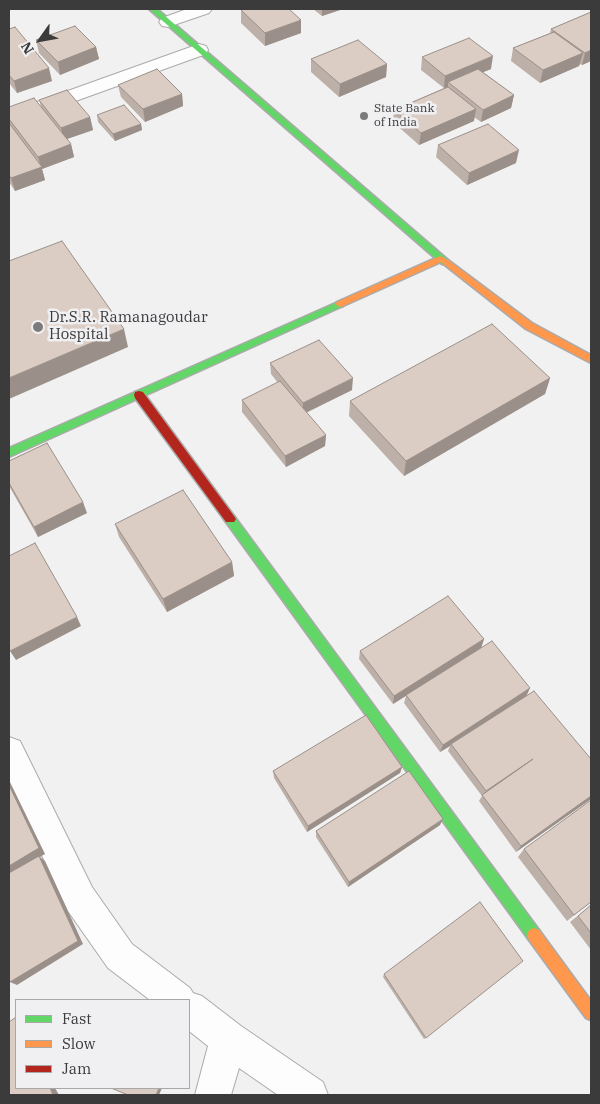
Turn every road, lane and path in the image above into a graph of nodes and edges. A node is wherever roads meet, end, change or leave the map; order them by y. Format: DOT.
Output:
graph roads {
  1 [pos="153,9"];
  2 [pos="204,9"];
  3 [pos="168,22"];
  4 [pos="199,50"];
  5 [pos="9,119"];
  6 [pos="440,259"];
  7 [pos="591,359"];
  8 [pos="140,395"];
  9 [pos="9,453"];
  10 [pos="9,752"];
  11 [pos="177,999"];
  12 [pos="190,1010"];
  13 [pos="591,1013"];
  14 [pos="228,1039"];
  15 [pos="213,1095"];
  16 [pos="310,1095"];
  1 -- 3 [label="street"];
  2 -- 3 [label="street"];
  3 -- 4 [label="street"];
  4 -- 5 [label="street"];
  4 -- 6 [label="street"];
  6 -- 7 [label="street"];
  6 -- 8 [label="street"];
  8 -- 9 [label="street"];
  8 -- 13 [label="street"];
  10 -- 11 [label="street"];
  12 -- 14 [label="street"];
  14 -- 15 [label="street"];
  14 -- 16 [label="street"];
}
